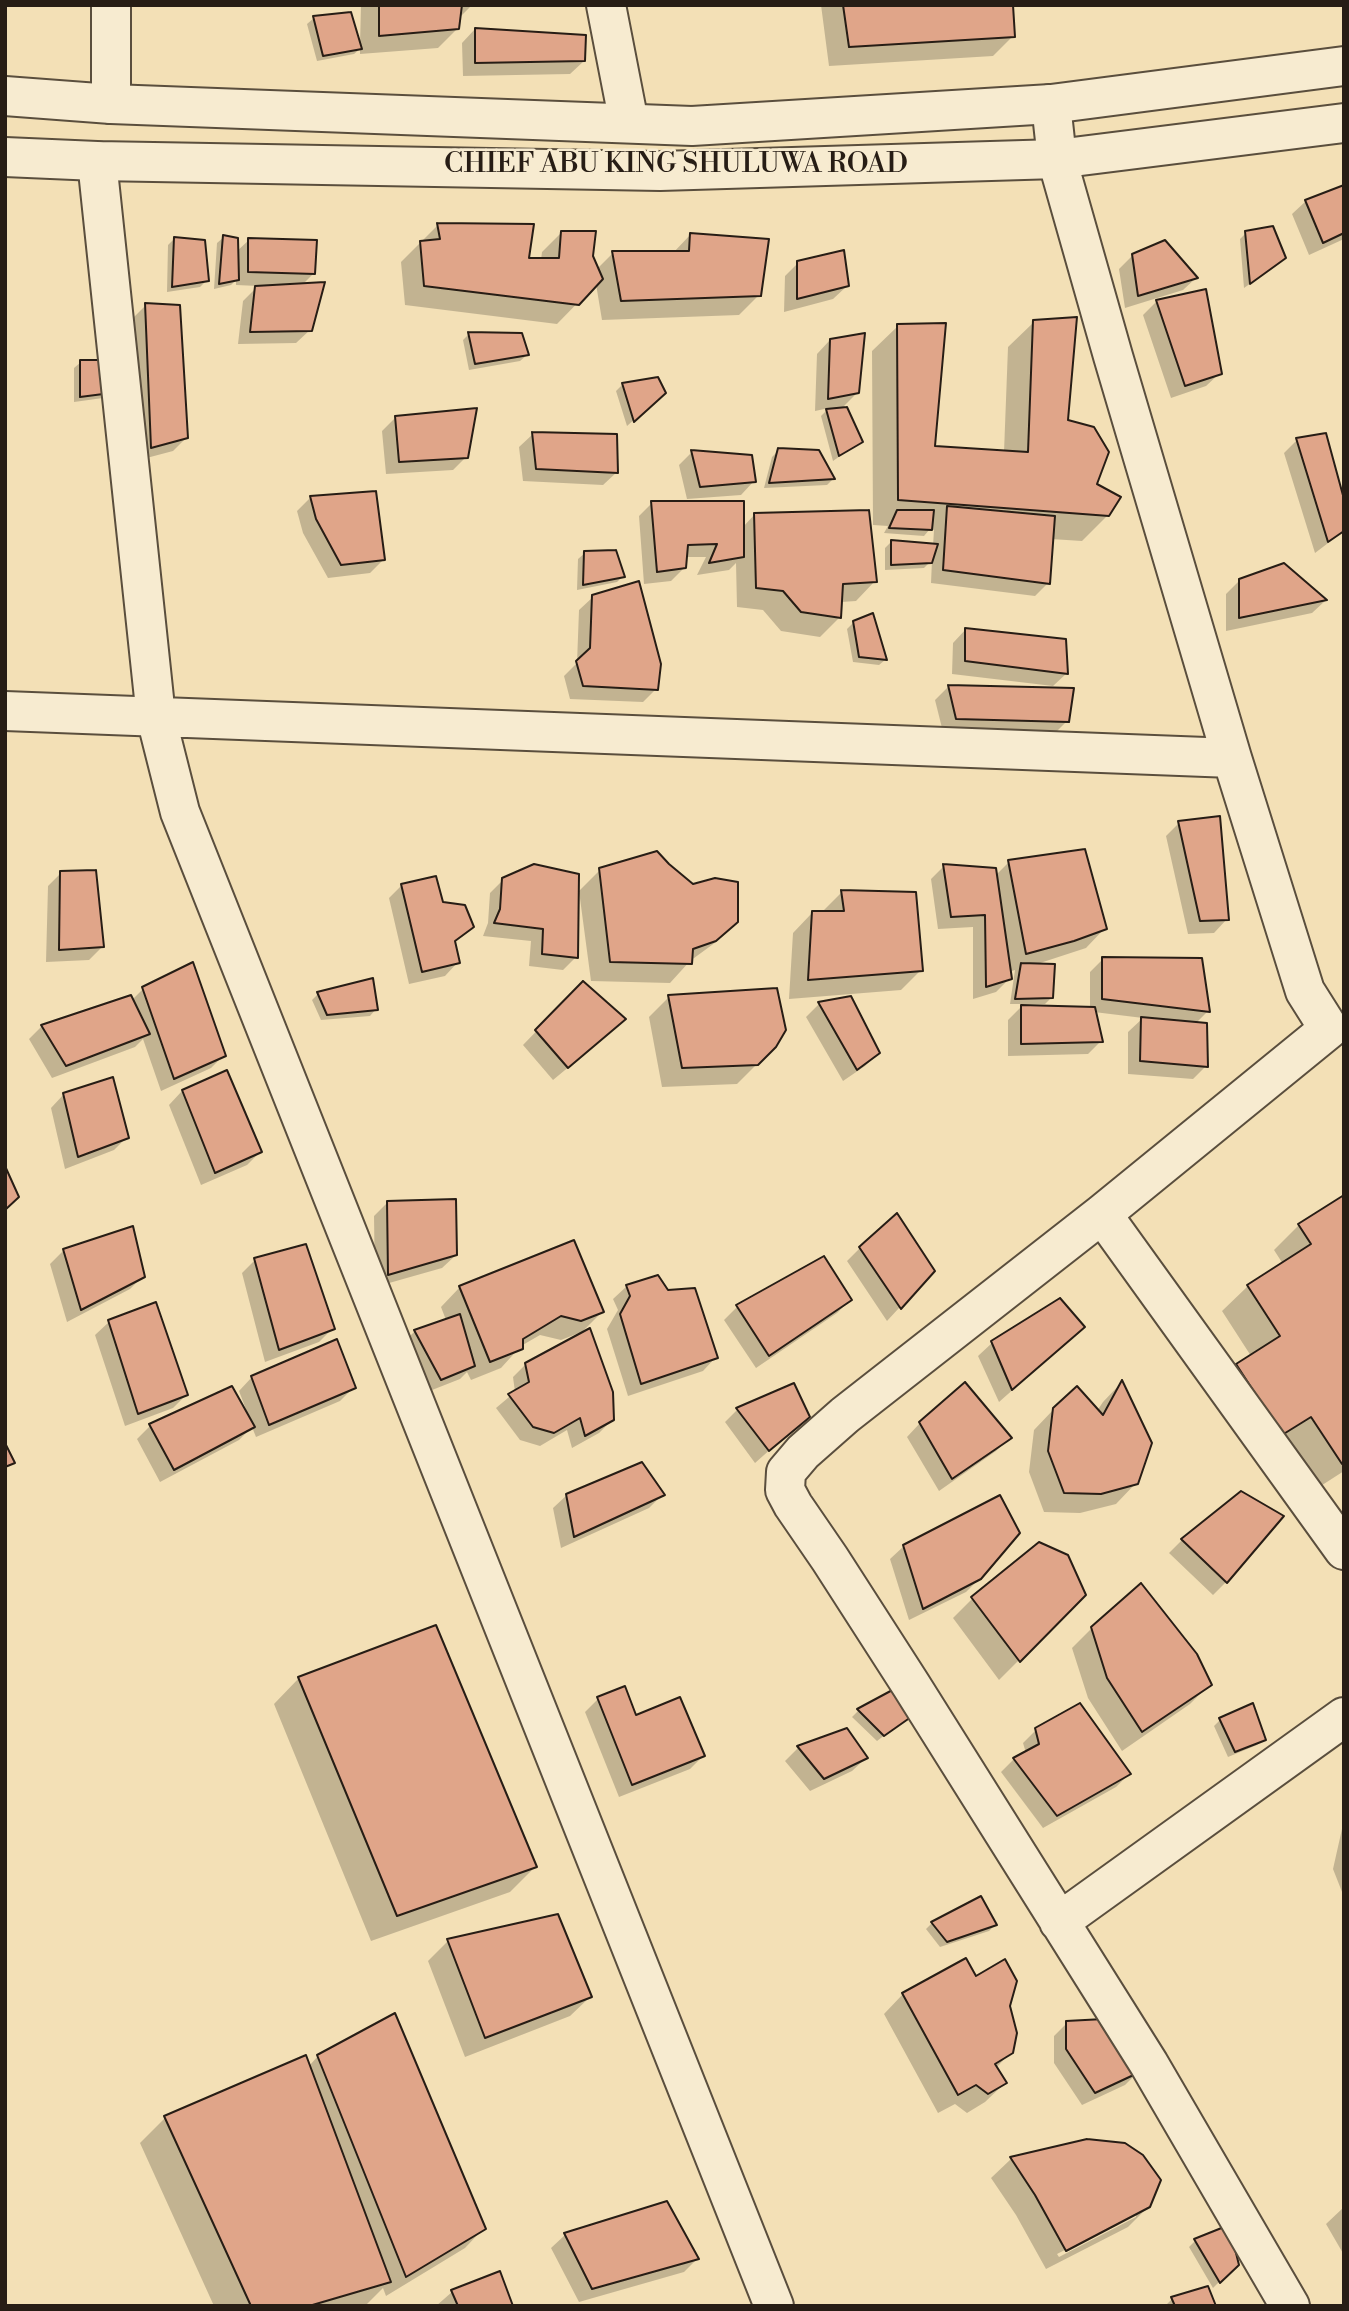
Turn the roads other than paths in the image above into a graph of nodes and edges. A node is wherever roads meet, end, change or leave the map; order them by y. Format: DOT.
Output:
graph roads {
  1 [pos="111,5"];
  2 [pos="606,5"];
  3 [pos="1344,66"];
  4 [pos="5,96"];
  5 [pos="111,104"];
  6 [pos="1051,104"];
  7 [pos="629,123"];
  8 [pos="1344,123"];
  9 [pos="5,158"];
  10 [pos="1057,159"];
  11 [pos="97,161"];
  12 [pos="5,711"];
  13 [pos="156,717"];
  14 [pos="1232,758"];
  15 [pos="1336,1034"];
  16 [pos="1102,1214"];
  17 [pos="1344,1550"];
  18 [pos="1344,1717"];
  19 [pos="1059,1922"];
  20 [pos="774,2306"];
  21 [pos="1290,2306"];
  1 -- 5 [label="street"];
  2 -- 7 [label="street"];
  3 -- 6 [label="street"];
  4 -- 5 [label="street"];
  5 -- 7 [label="street"];
  6 -- 7 [label="street"];
  6 -- 10 [label="street"];
  8 -- 10 [label="street, CHIEF ABU KING SHULUWA ROAD"];
  9 -- 11 [label="street, CHIEF ABU KING SHULUWA ROAD"];
  10 -- 11 [label="street, CHIEF ABU KING SHULUWA ROAD"];
  10 -- 14 [label="street"];
  11 -- 13 [label="street"];
  12 -- 13 [label="street"];
  13 -- 14 [label="street"];
  13 -- 20 [label="street"];
  14 -- 15 [label="street"];
  15 -- 16 [label="street"];
  16 -- 17 [label="street"];
  16 -- 19 [label="street"];
  18 -- 19 [label="street"];
  19 -- 21 [label="street"];
}
